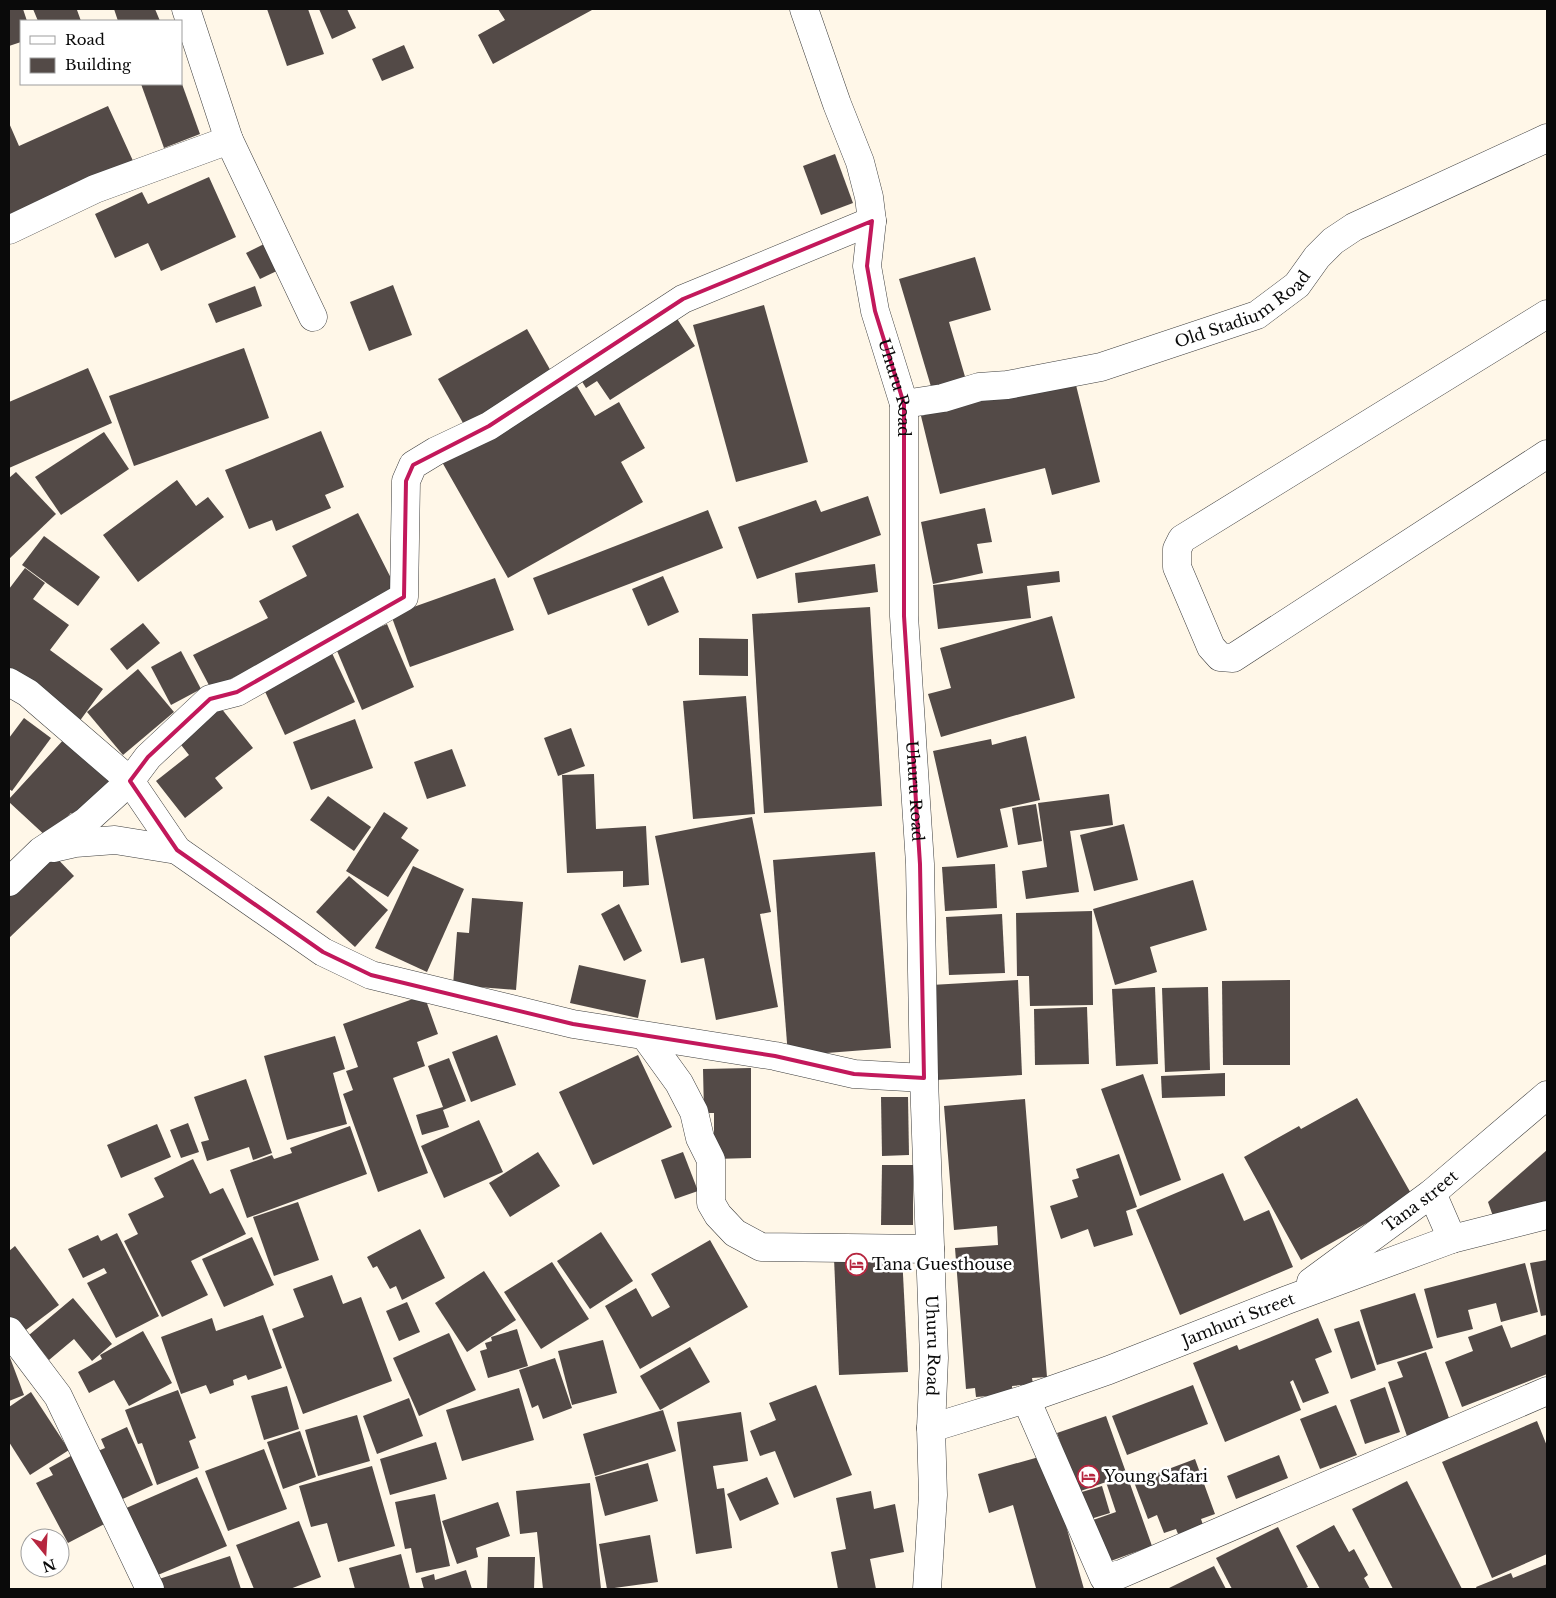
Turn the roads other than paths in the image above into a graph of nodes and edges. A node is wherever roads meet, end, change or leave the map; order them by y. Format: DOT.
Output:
graph roads {
  1 [pos="186,9"];
  2 [pos="804,9"];
  3 [pos="1547,138"];
  4 [pos="229,140"];
  5 [pos="872,221"];
  6 [pos="9,230"];
  7 [pos="1547,314"];
  8 [pos="313,318"];
  9 [pos="904,404"];
  10 [pos="1547,454"];
  11 [pos="9,682"];
  12 [pos="130,781"];
  13 [pos="178,850"];
  14 [pos="41,851"];
  15 [pos="9,882"];
  16 [pos="645,1036"];
  17 [pos="924,1078"];
  18 [pos="1547,1095"];
  19 [pos="1432,1193"];
  20 [pos="1547,1215"];
  21 [pos="1452,1239"];
  22 [pos="930,1249"];
  23 [pos="1287,1300"];
  24 [pos="9,1331"];
  25 [pos="1547,1391"];
  26 [pos="1026,1399"];
  27 [pos="931,1428"];
  28 [pos="150,1589"];
  29 [pos="927,1589"];
  1 -- 4 [label="street"];
  2 -- 5 [label="street, Uhuru Road"];
  3 -- 9 [label="street, Old Stadium Road"];
  4 -- 6 [label="street"];
  4 -- 8 [label="street"];
  5 -- 9 [label="street, Uhuru Road"];
  5 -- 12 [label="street"];
  7 -- 10 [label="street"];
  9 -- 17 [label="street, Uhuru Road"];
  11 -- 12 [label="street"];
  12 -- 13 [label="street"];
  12 -- 14 [label="street"];
  13 -- 14 [label="street"];
  13 -- 16 [label="street"];
  14 -- 15 [label="street"];
  16 -- 17 [label="street"];
  16 -- 22 [label="street"];
  17 -- 22 [label="street, Uhuru Road"];
  18 -- 19 [label="street, Tana street"];
  19 -- 21 [label="street"];
  19 -- 23 [label="street, Tana street"];
  20 -- 21 [label="street, Jamhuri Street"];
  21 -- 23 [label="street, Jamhuri Street"];
  22 -- 27 [label="street, Uhuru Road"];
  23 -- 26 [label="street, Jamhuri Street"];
  24 -- 28 [label="street"];
  25 -- 26 [label="street"];
  26 -- 27 [label="street, Jamhuri Street"];
  27 -- 29 [label="street, Uhuru Road"];
}
